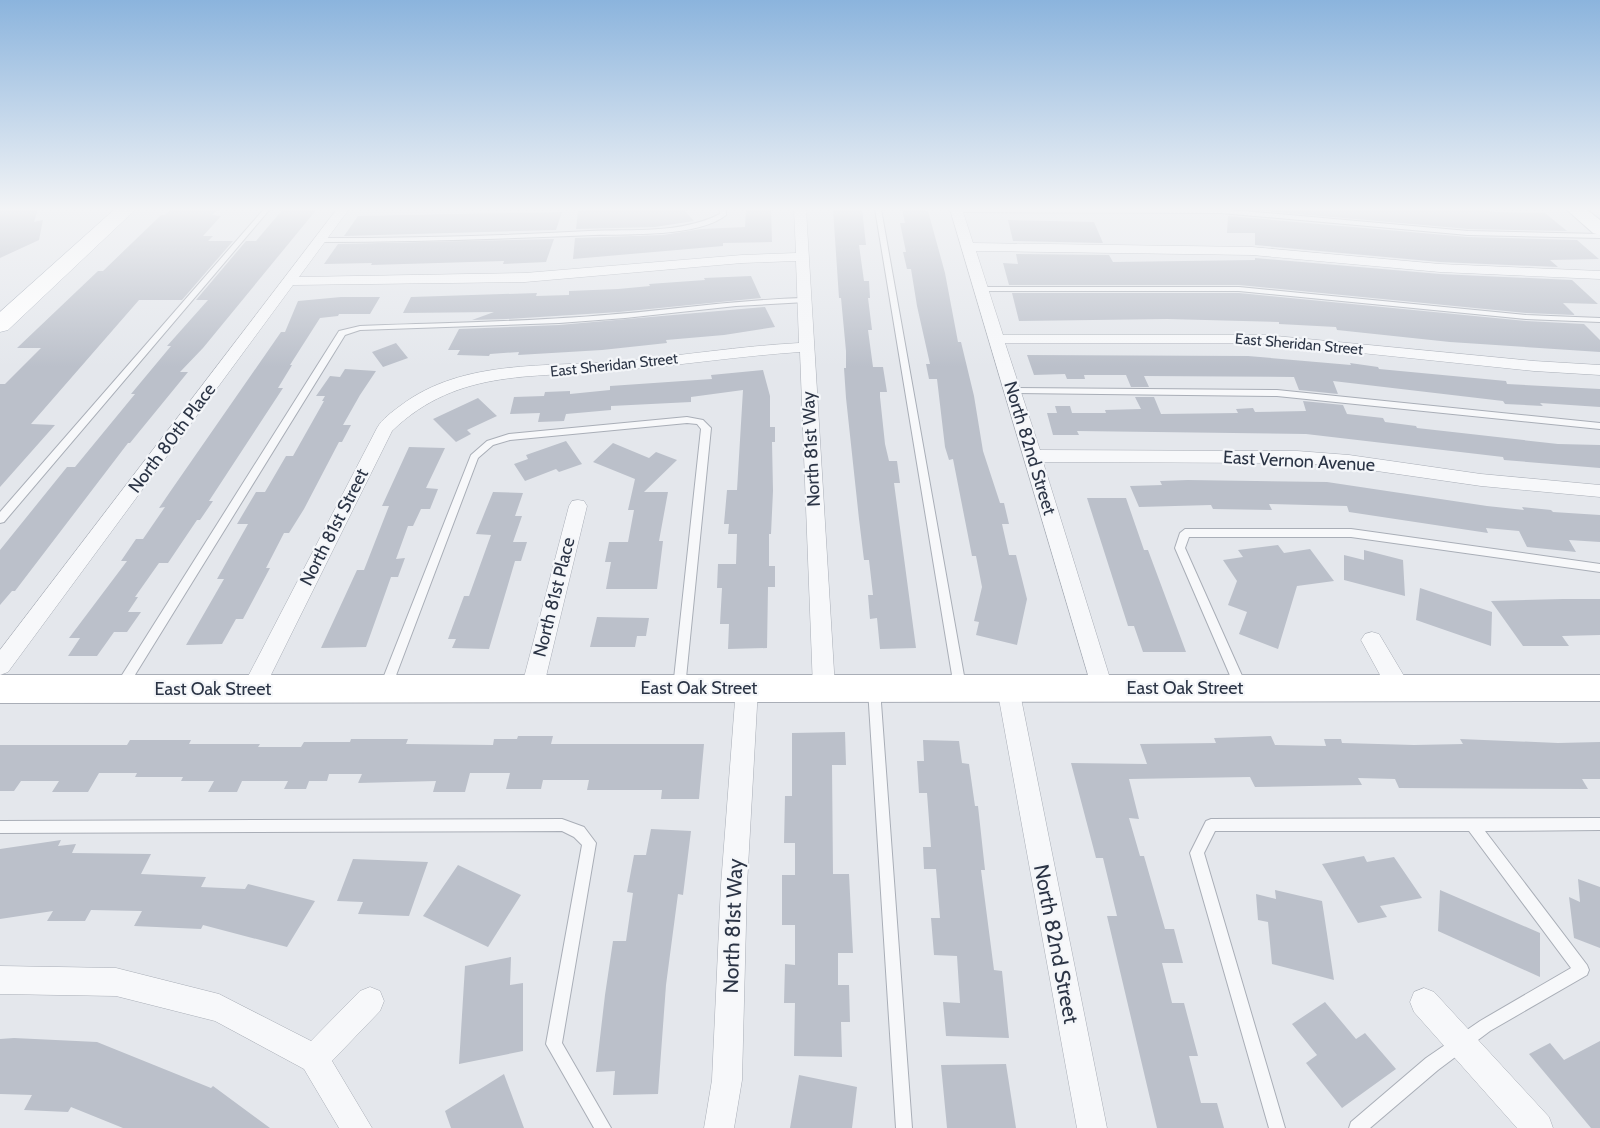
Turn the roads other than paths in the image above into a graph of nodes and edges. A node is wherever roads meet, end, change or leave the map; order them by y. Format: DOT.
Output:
graph roads {
  1 [pos="42,262"];
  2 [pos="69,262"];
  3 [pos="222,262"];
  4 [pos="303,262"];
  5 [pos="711,262"];
  6 [pos="803,262"];
  7 [pos="887,262"];
  8 [pos="973,262"];
  9 [pos="1370,262"];
  10 [pos="1600,275"];
  11 [pos="289,281"];
  12 [pos="981,289"];
  13 [pos="0,298"];
  14 [pos="803,300"];
  15 [pos="1600,320"];
  16 [pos="0,325"];
  17 [pos="996,339"];
  18 [pos="806,347"];
  19 [pos="1600,370"];
  20 [pos="418,389"];
  21 [pos="1013,391"];
  22 [pos="1600,426"];
  23 [pos="1033,456"];
  24 [pos="1600,491"];
  25 [pos="578,506"];
  26 [pos="0,519"];
  27 [pos="1600,568"];
  28 [pos="1372,640"];
  29 [pos="0,666"];
  30 [pos="679,688"];
  31 [pos="747,688"];
  32 [pos="824,688"];
  33 [pos="874,688"];
  34 [pos="960,688"];
  35 [pos="1008,688"];
  36 [pos="1102,688"];
  37 [pos="1242,688"];
  38 [pos="1399,688"];
  39 [pos="1600,688"];
  40 [pos="0,689"];
  41 [pos="120,689"];
  42 [pos="385,689"];
  43 [pos="531,689"];
  44 [pos="252,690"];
  45 [pos="1472,824"];
  46 [pos="1600,824"];
  47 [pos="0,827"];
  48 [pos="0,980"];
  49 [pos="370,1001"];
  50 [pos="1424,1002"];
  51 [pos="1462,1043"];
  52 [pos="314,1059"];
  53 [pos="357,1128"];
  54 [pos="603,1128"];
  55 [pos="718,1128"];
  56 [pos="904,1128"];
  57 [pos="1092,1128"];
  58 [pos="1277,1128"];
  59 [pos="1357,1128"];
  60 [pos="1538,1128"];
  1 -- 13 [label="main road"];
  2 -- 16 [label="main road"];
  3 -- 26 [label="lane"];
  4 -- 11 [label="street, North 80th Place"];
  5 -- 11 [label="street"];
  6 -- 14 [label="street, North 81st Way"];
  7 -- 34 [label="lane"];
  8 -- 12 [label="street, North 82nd Street"];
  9 -- 10 [label="street"];
  11 -- 29 [label="street, North 80th Place"];
  12 -- 15 [label="lane"];
  12 -- 17 [label="street, North 82nd Street"];
  14 -- 18 [label="street, North 81st Way"];
  14 -- 41 [label="lane"];
  17 -- 19 [label="street, East Sheridan Street"];
  17 -- 21 [label="street, North 82nd Street"];
  18 -- 20 [label="street, East Sheridan Street"];
  18 -- 32 [label="street, North 81st Way"];
  20 -- 44 [label="street, North 81st Street"];
  21 -- 22 [label="lane"];
  21 -- 23 [label="street, North 82nd Street"];
  23 -- 24 [label="street, East Vernon Avenue"];
  23 -- 36 [label="street, North 82nd Street"];
  25 -- 43 [label="street, North 81st Place"];
  27 -- 37 [label="lane"];
  28 -- 38 [label="street"];
  30 -- 31 [label="street, East Oak Street"];
  30 -- 42 [label="lane"];
  30 -- 43 [label="street, East Oak Street"];
  31 -- 32 [label="street, East Oak Street"];
  31 -- 55 [label="street, North 81st Way"];
  32 -- 33 [label="street, East Oak Street"];
  33 -- 34 [label="street, East Oak Street"];
  33 -- 56 [label="lane"];
  34 -- 35 [label="street, East Oak Street"];
  35 -- 36 [label="street, East Oak Street"];
  35 -- 57 [label="street, North 82nd Street"];
  36 -- 37 [label="street, East Oak Street"];
  37 -- 38 [label="street, East Oak Street"];
  38 -- 39 [label="street, East Oak Street"];
  40 -- 41 [label="street, East Oak Street"];
  41 -- 44 [label="street, East Oak Street"];
  42 -- 43 [label="street, East Oak Street"];
  42 -- 44 [label="street, East Oak Street"];
  45 -- 46 [label="lane"];
  45 -- 51 [label="lane"];
  45 -- 58 [label="lane"];
  47 -- 54 [label="lane"];
  48 -- 52 [label="street"];
  49 -- 52 [label="street"];
  50 -- 51 [label="street"];
  51 -- 59 [label="lane"];
  51 -- 60 [label="street"];
  52 -- 53 [label="street"];
}
